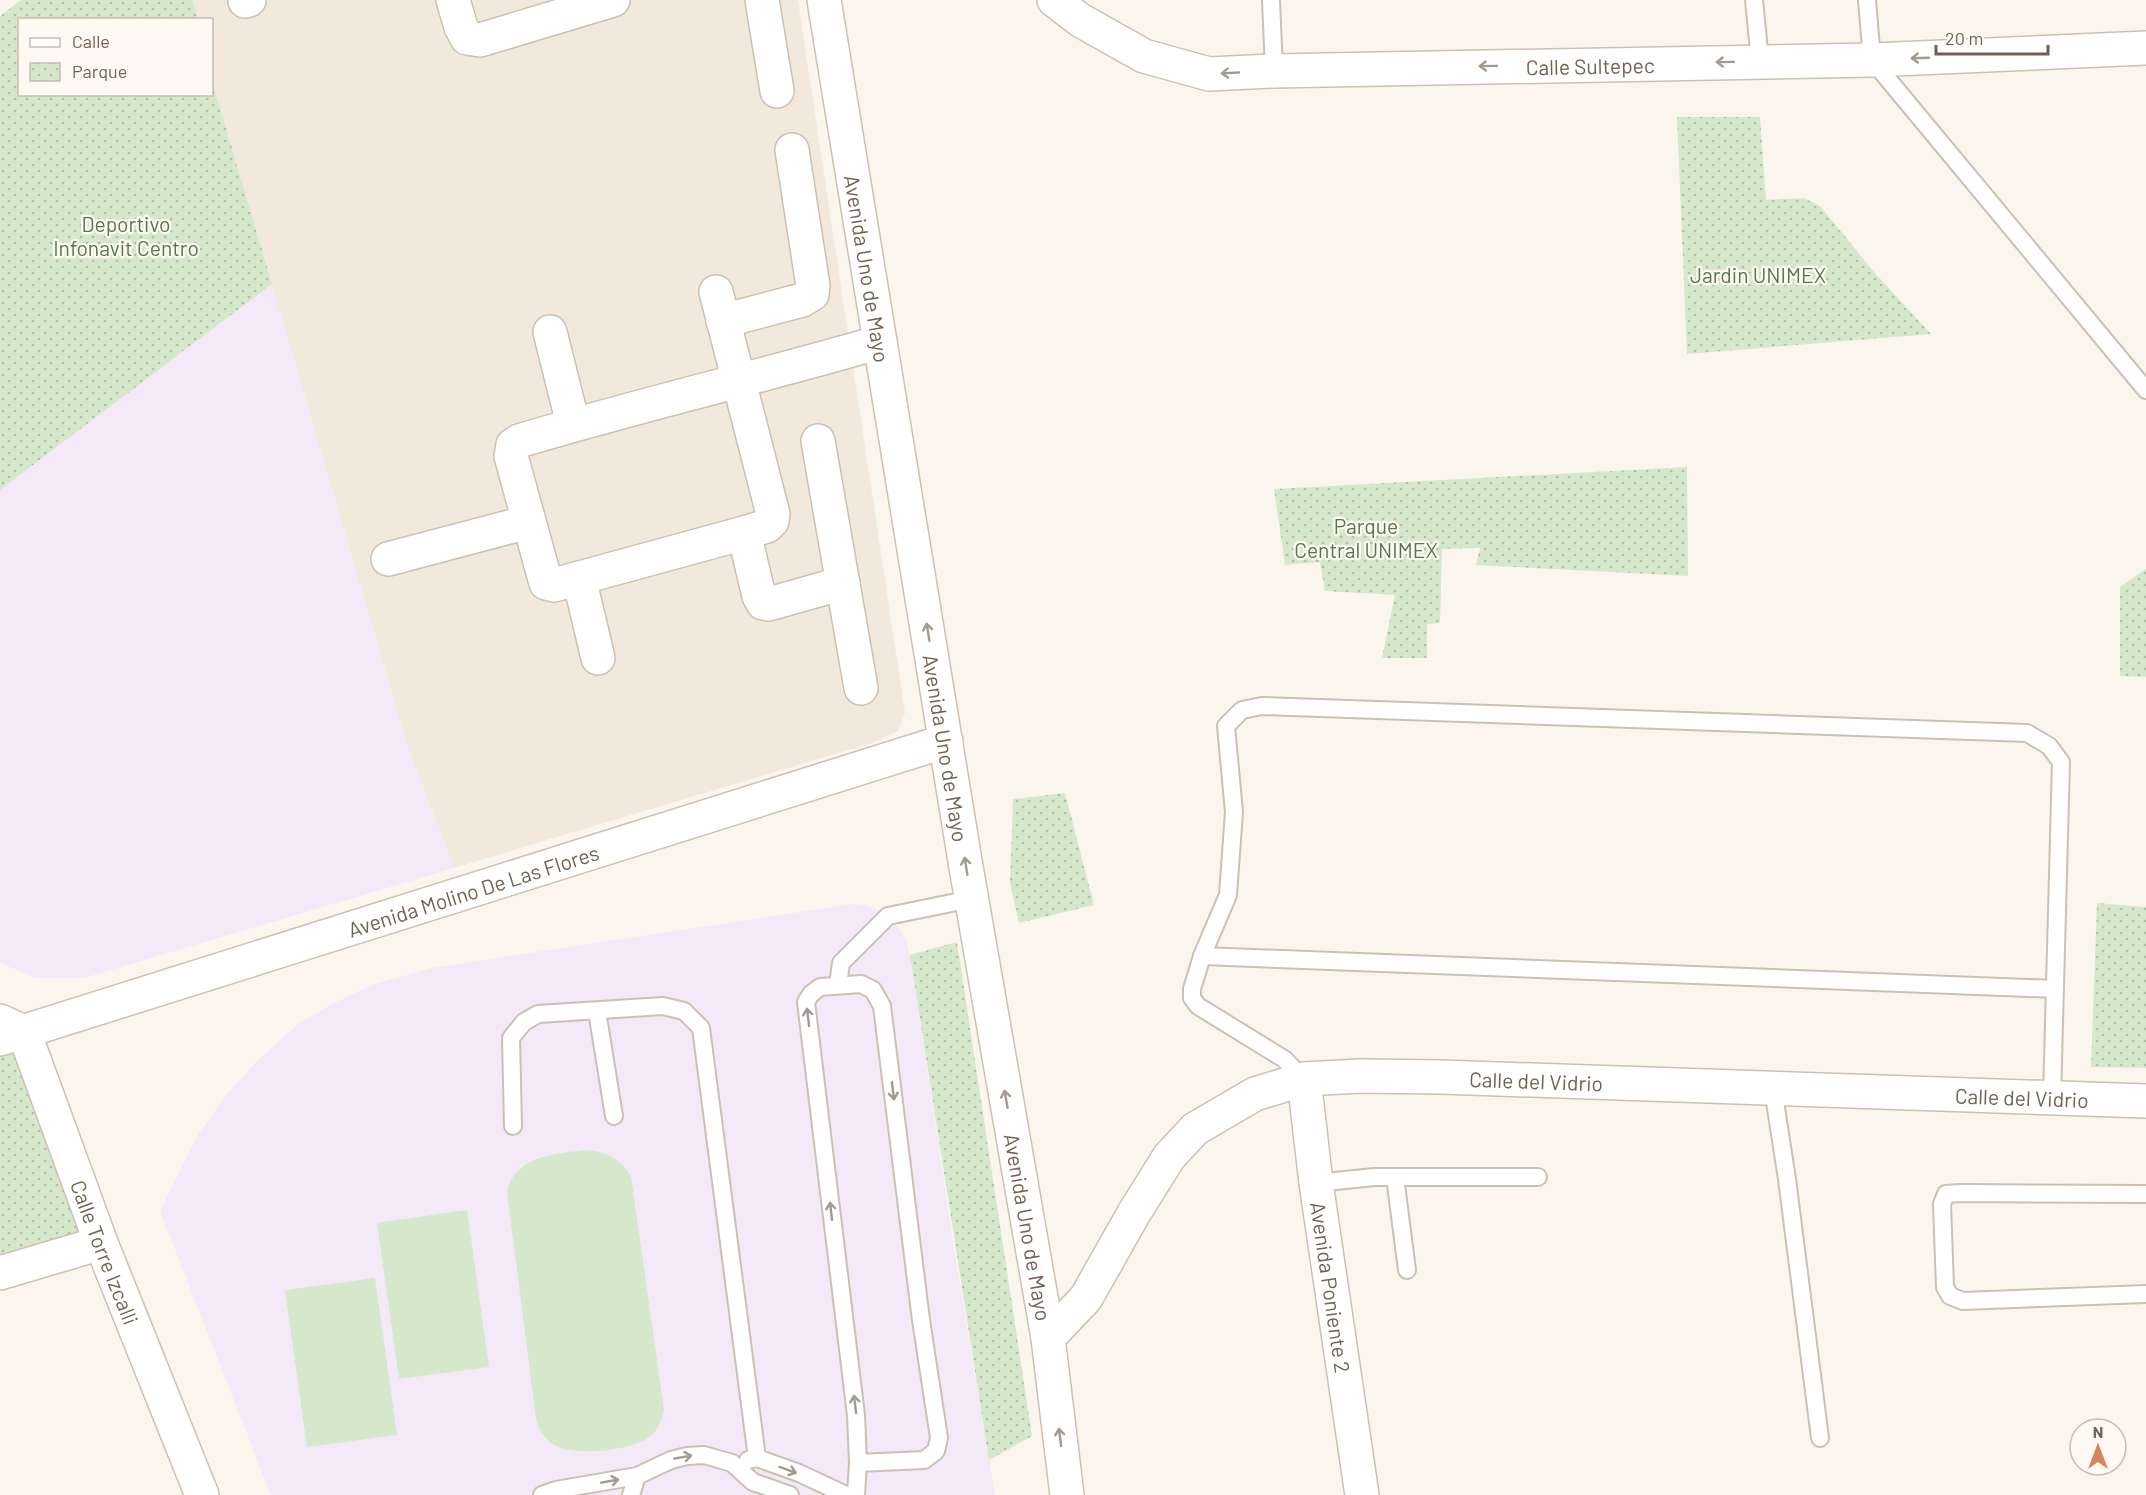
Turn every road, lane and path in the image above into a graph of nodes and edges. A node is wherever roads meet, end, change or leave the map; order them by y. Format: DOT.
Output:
graph roads {
  1 [pos="453,0"];
  2 [pos="613,0"];
  3 [pos="762,0"];
  4 [pos="824,0"];
  5 [pos="1054,0"];
  6 [pos="1270,0"];
  7 [pos="1754,0"];
  8 [pos="1867,0"];
  9 [pos="2146,48"];
  10 [pos="1872,60"];
  11 [pos="1760,61"];
  12 [pos="1274,71"];
  13 [pos="777,92"];
  14 [pos="792,150"];
  15 [pos="550,332"];
  16 [pos="880,342"];
  17 [pos="740,381"];
  18 [pos="2146,390"];
  19 [pos="573,424"];
  20 [pos="818,441"];
  21 [pos="528,522"];
  22 [pos="744,532"];
  23 [pos="388,559"];
  24 [pos="579,578"];
  25 [pos="843,583"];
  26 [pos="598,658"];
  27 [pos="861,688"];
  28 [pos="946,741"];
  29 [pos="971,898"];
  30 [pos="1202,956"];
  31 [pos="838,986"];
  32 [pos="2055,989"];
  33 [pos="597,1011"];
  34 [pos="8,1031"];
  35 [pos="1304,1079"];
  36 [pos="1773,1089"];
  37 [pos="2052,1098"];
  38 [pos="2146,1101"];
  39 [pos="614,1116"];
  40 [pos="513,1126"];
  41 [pos="1395,1177"];
  42 [pos="1538,1177"];
  43 [pos="1316,1183"];
  44 [pos="2146,1194"];
  45 [pos="101,1243"];
  46 [pos="1407,1270"];
  47 [pos="0,1273"];
  48 [pos="2146,1294"];
  49 [pos="1048,1338"];
  50 [pos="1820,1438"];
  51 [pos="757,1458"];
  52 [pos="732,1463"];
  53 [pos="858,1463"];
  54 [pos="637,1476"];
  55 [pos="759,1490"];
  56 [pos="202,1495"];
  57 [pos="542,1495"];
  58 [pos="631,1495"];
  59 [pos="790,1495"];
  60 [pos="846,1495"];
  61 [pos="856,1495"];
  62 [pos="1067,1495"];
  63 [pos="1362,1495"];
  1 -- 2 [label="street"];
  3 -- 13 [label="street"];
  4 -- 16 [label="street, Avenida Uno de Mayo"];
  12 -- 5 [label="street, Calle Sultepec, one-way"];
  6 -- 12 [label="lane"];
  7 -- 11 [label="lane"];
  8 -- 10 [label="lane"];
  9 -- 10 [label="street, Calle Sultepec, one-way"];
  10 -- 11 [label="street, Calle Sultepec"];
  10 -- 18 [label="lane"];
  11 -- 12 [label="street, Calle Sultepec, one-way"];
  14 -- 17 [label="street"];
  15 -- 19 [label="street"];
  16 -- 17 [label="street"];
  28 -- 16 [label="street, Avenida Uno de Mayo, one-way"];
  17 -- 19 [label="street"];
  17 -- 22 [label="street"];
  19 -- 21 [label="street"];
  20 -- 25 [label="street"];
  21 -- 23 [label="street"];
  21 -- 24 [label="street"];
  22 -- 24 [label="street"];
  22 -- 25 [label="street"];
  24 -- 26 [label="street"];
  25 -- 27 [label="street"];
  29 -- 28 [label="street, Avenida Uno de Mayo, one-way"];
  28 -- 34 [label="street, Avenida Molino De Las Flores"];
  29 -- 31 [label="lane"];
  49 -- 29 [label="street, Avenida Uno de Mayo, one-way"];
  30 -- 32 [label="lane"];
  30 -- 32 [label="lane"];
  30 -- 35 [label="lane"];
  53 -- 31 [label="lane, one-way"];
  31 -- 53 [label="lane, one-way"];
  32 -- 37 [label="lane"];
  33 -- 39 [label="lane"];
  33 -- 40 [label="lane"];
  33 -- 51 [label="lane"];
  34 -- 45 [label="street, Calle Torre Izcalli"];
  35 -- 36 [label="street, Calle del Vidrio"];
  35 -- 43 [label="street, Avenida Poniente 2"];
  35 -- 49 [label="street, Calle del Vidrio"];
  36 -- 37 [label="street, Calle del Vidrio"];
  36 -- 50 [label="lane"];
  37 -- 38 [label="street, Calle del Vidrio"];
  41 -- 42 [label="lane"];
  41 -- 43 [label="lane"];
  41 -- 46 [label="lane"];
  43 -- 63 [label="street, Avenida Poniente 2"];
  44 -- 48 [label="lane"];
  45 -- 47 [label="street"];
  45 -- 56 [label="street, Calle Torre Izcalli"];
  62 -- 49 [label="street, Avenida Uno de Mayo, one-way"];
  51 -- 52 [label="lane"];
  51 -- 60 [label="lane, one-way"];
  54 -- 52 [label="lane, one-way"];
  52 -- 55 [label="lane"];
  53 -- 61 [label="lane"];
  57 -- 54 [label="lane, one-way"];
  54 -- 58 [label="lane"];
  55 -- 59 [label="lane"];
}
